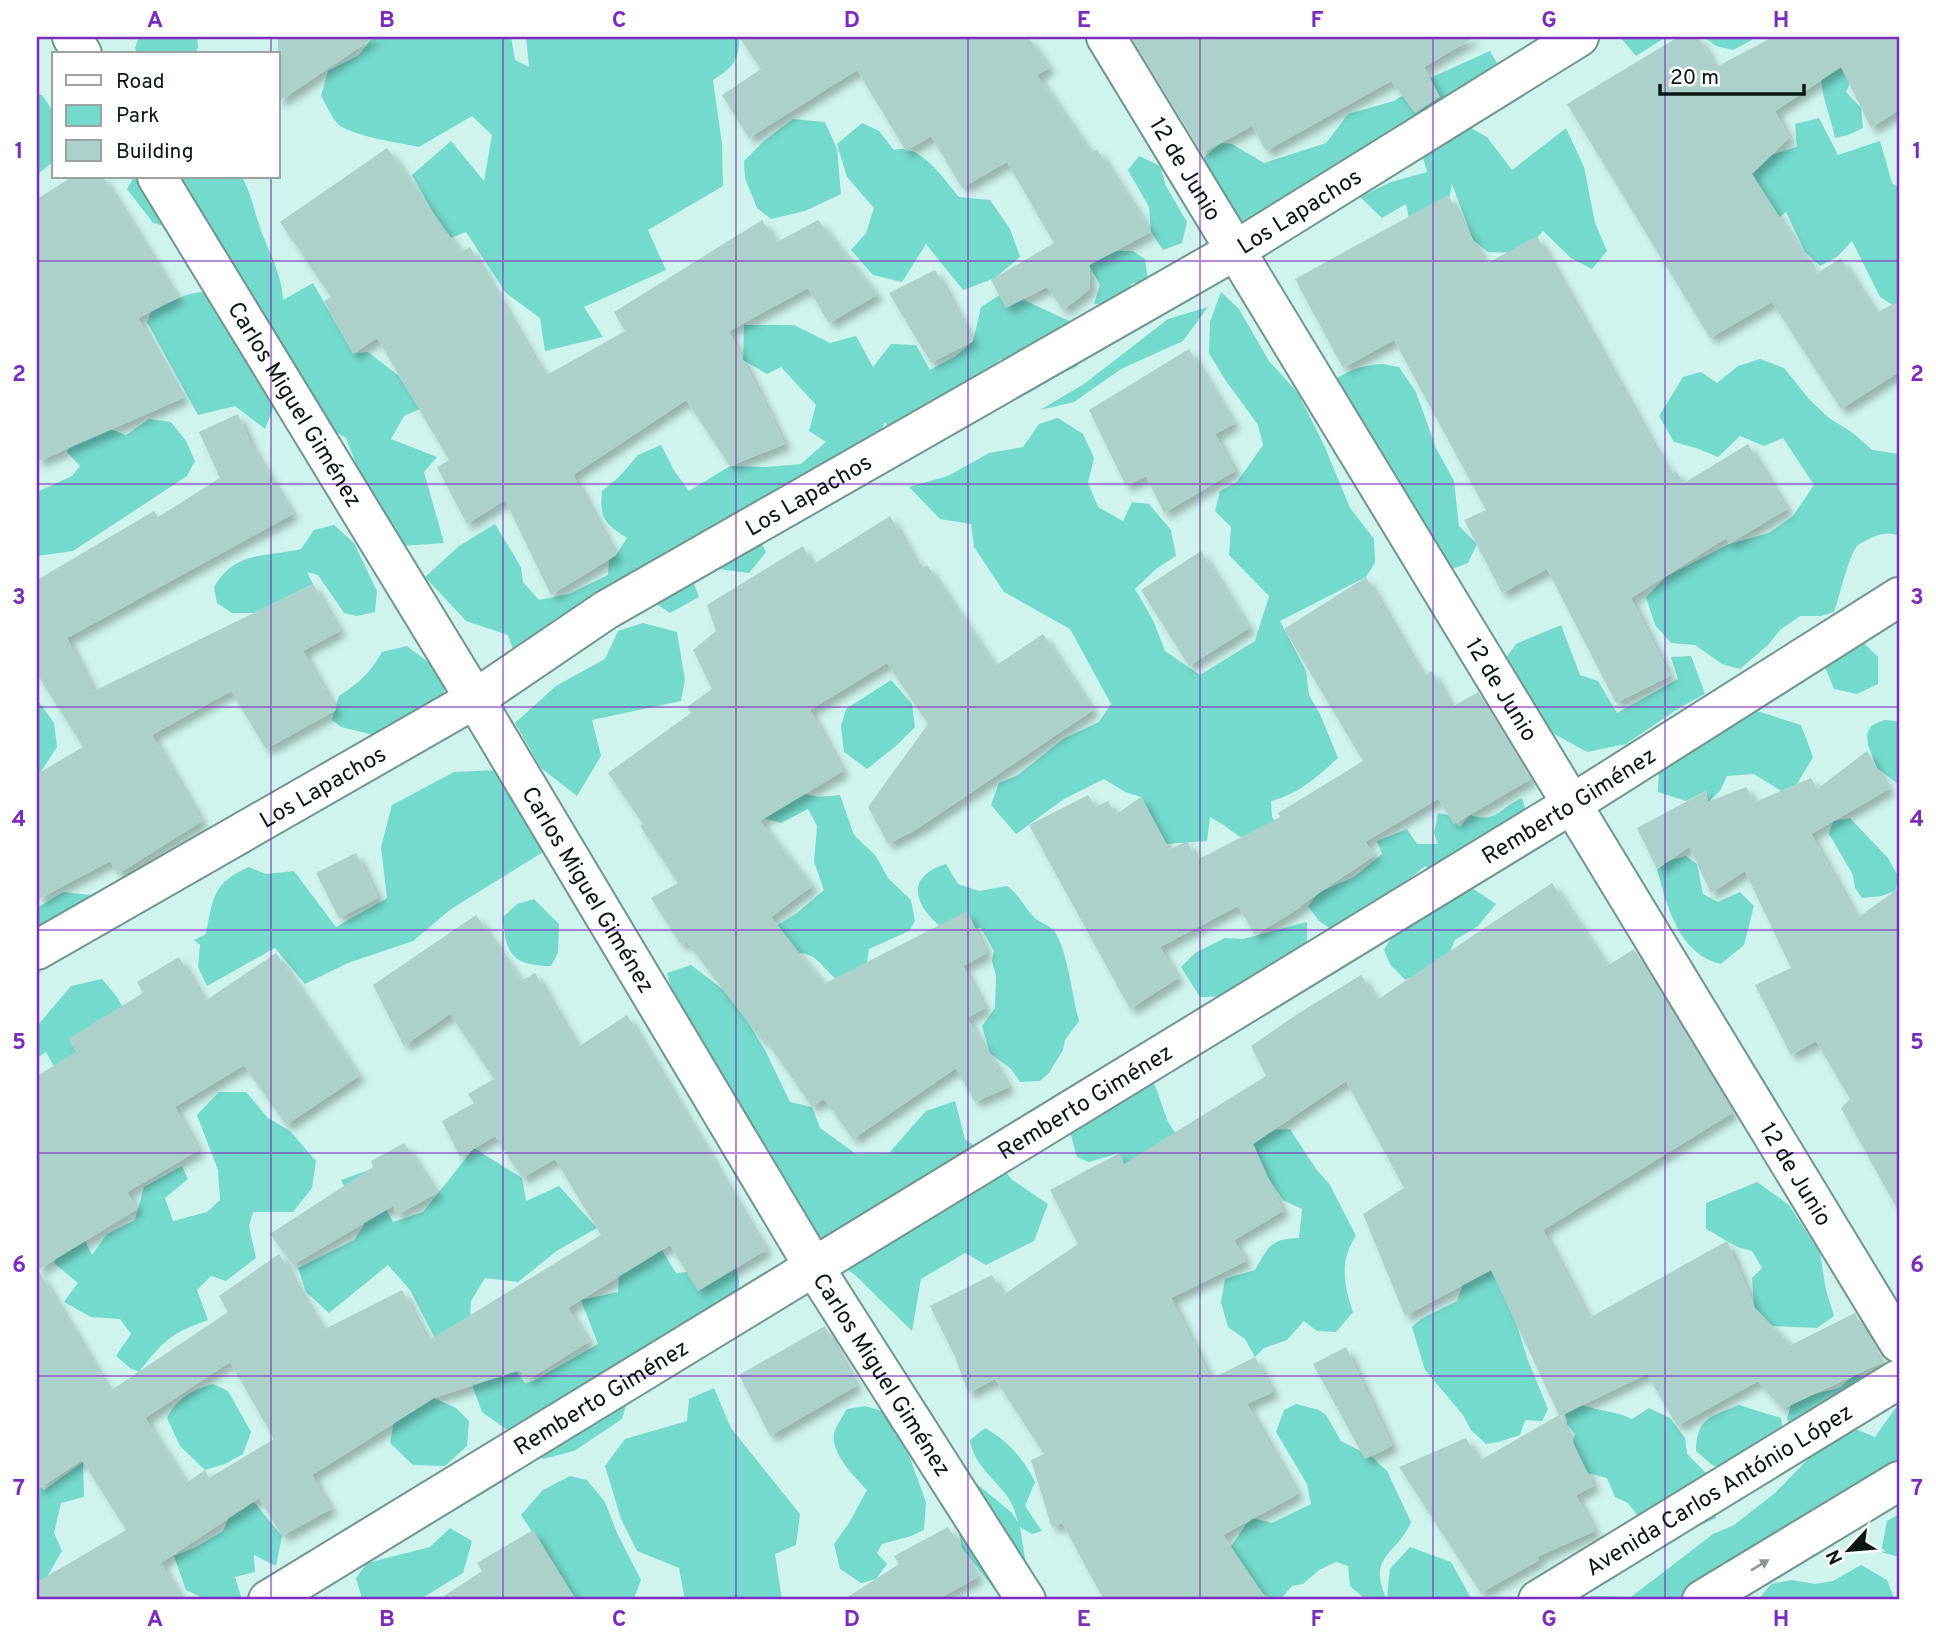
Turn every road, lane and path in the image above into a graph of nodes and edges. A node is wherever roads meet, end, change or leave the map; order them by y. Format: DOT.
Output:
graph roads {
  1 [pos="1107,37"];
  2 [pos="1579,37"];
  3 [pos="158,178"];
  4 [pos="1236,250"];
  5 [pos="1899,597"];
  6 [pos="475,699"];
  7 [pos="1572,804"];
  8 [pos="37,950"];
  9 [pos="814,1267"];
  10 [pos="1899,1343"];
  11 [pos="1899,1379"];
  12 [pos="1899,1481"];
  13 [pos="268,1600"];
  14 [pos="1026,1600"];
  15 [pos="1538,1600"];
  16 [pos="1702,1600"];
  1 -- 4 [label="street, 12 de Junio"];
  2 -- 4 [label="street, Los Lapachos"];
  3 -- 6 [label="street, Carlos Miguel Giménez"];
  4 -- 6 [label="street, Los Lapachos"];
  4 -- 7 [label="street, 12 de Junio"];
  5 -- 7 [label="street, Remberto Giménez"];
  6 -- 8 [label="street, Los Lapachos"];
  6 -- 9 [label="street, Carlos Miguel Giménez"];
  7 -- 9 [label="street, Remberto Giménez"];
  7 -- 10 [label="street, 12 de Junio"];
  9 -- 13 [label="street, Remberto Giménez"];
  9 -- 14 [label="street, Carlos Miguel Giménez"];
  11 -- 15 [label="street, Avenida Carlos António López"];
  16 -- 12 [label="street, one-way"];
}
